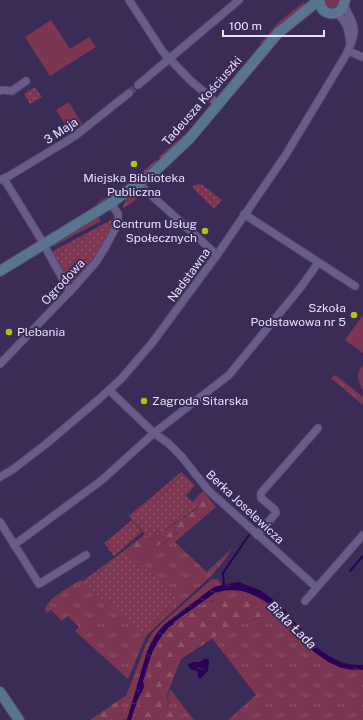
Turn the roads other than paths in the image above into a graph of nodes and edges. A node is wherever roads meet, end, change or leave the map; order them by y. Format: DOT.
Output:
graph roads {
  1 [pos="129,0"];
  2 [pos="240,0"];
  3 [pos="319,0"];
  4 [pos="345,2"];
  5 [pos="324,11"];
  6 [pos="335,13"];
  7 [pos="296,18"];
  8 [pos="349,48"];
  9 [pos="363,57"];
  10 [pos="170,60"];
  11 [pos="26,81"];
  12 [pos="138,85"];
  13 [pos="0,91"];
  14 [pos="129,93"];
  15 [pos="218,104"];
  16 [pos="2,179"];
  17 [pos="140,184"];
  18 [pos="111,203"];
  19 [pos="244,214"];
  20 [pos="44,245"];
  21 [pos="217,255"];
  22 [pos="318,263"];
  23 [pos="0,272"];
  24 [pos="355,286"];
  25 [pos="70,292"];
  26 [pos="0,364"];
  27 [pos="109,390"];
  28 [pos="318,428"];
  29 [pos="154,433"];
  30 [pos="0,477"];
  31 [pos="0,522"];
  32 [pos="363,534"];
  33 [pos="258,535"];
  34 [pos="14,545"];
  35 [pos="86,555"];
  36 [pos="316,587"];
  37 [pos="305,601"];
  38 [pos="0,692"];
  39 [pos="19,720"];
  1 -- 10 [label="street"];
  2 -- 10 [label="street"];
  3 -- 5 [label="street"];
  3 -- 7 [label="street, Tadeusza Kościuszki"];
  4 -- 6 [label="street"];
  4 -- 8 [label="street, Nadstawna"];
  5 -- 6 [label="street"];
  5 -- 7 [label="street, Tadeusza Kościuszki"];
  6 -- 8 [label="street"];
  7 -- 15 [label="street, Tadeusza Kościuszki"];
  8 -- 9 [label="street"];
  8 -- 19 [label="street, Nadstawna"];
  10 -- 12 [label="street"];
  10 -- 15 [label="street"];
  11 -- 13 [label="street"];
  14 -- 16 [label="street, 3 Maja"];
  15 -- 17 [label="street, Tadeusza Kościuszki"];
  16 -- 20 [label="street"];
  17 -- 18 [label="street, Tadeusza Kościuszki"];
  17 -- 21 [label="street"];
  18 -- 20 [label="street, Tadeusza Kościuszki"];
  18 -- 25 [label="street, Ogrodowa"];
  19 -- 21 [label="street, Nadstawna"];
  19 -- 22 [label="street"];
  20 -- 23 [label="street, Tadeusza Kościuszki"];
  20 -- 25 [label="street"];
  21 -- 27 [label="street, Nadstawna"];
  22 -- 24 [label="street"];
  22 -- 29 [label="street"];
  25 -- 26 [label="street, Ogrodowa"];
  27 -- 29 [label="street, Berka Joselewicza"];
  27 -- 30 [label="street, Nadstawna"];
  28 -- 33 [label="street"];
  29 -- 33 [label="street, Berka Joselewicza"];
  29 -- 34 [label="street"];
  31 -- 34 [label="street"];
  32 -- 36 [label="street"];
  33 -- 36 [label="street, Berka Joselewicza"];
  34 -- 35 [label="street"];
  36 -- 37 [label="street"];
  38 -- 39 [label="street"];
}
